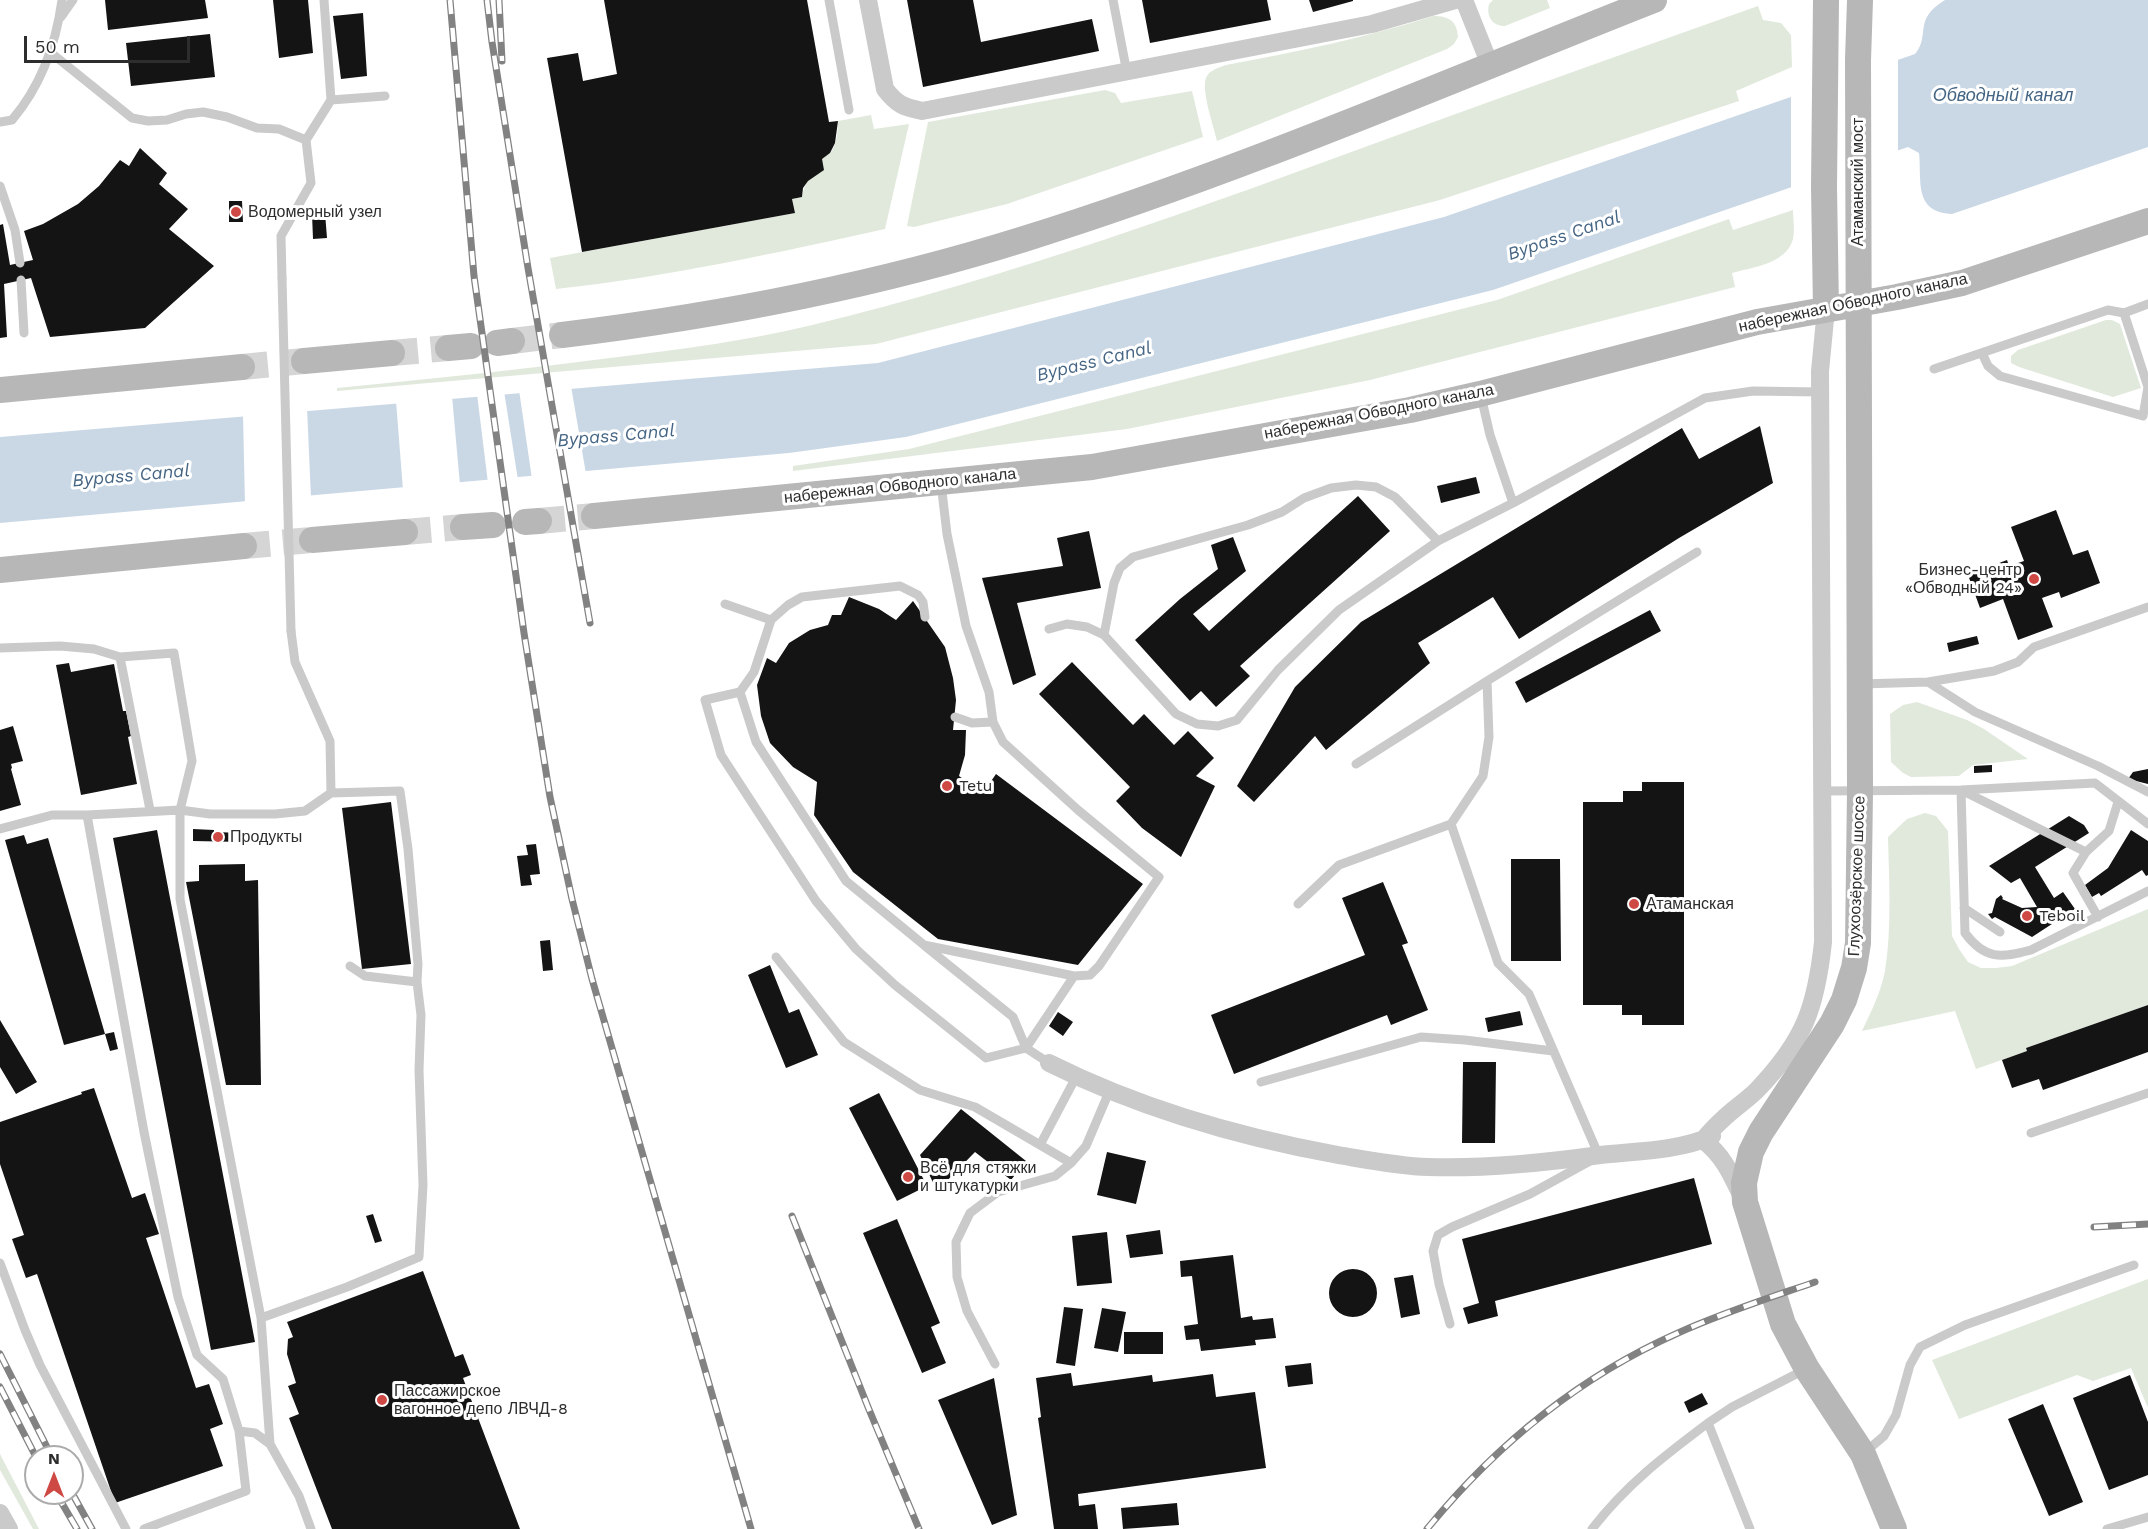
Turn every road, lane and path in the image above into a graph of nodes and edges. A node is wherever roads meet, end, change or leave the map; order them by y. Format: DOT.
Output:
graph roads {
  1 [pos="62,0"];
  2 [pos="73,0"];
  3 [pos="324,0"];
  4 [pos="829,0"];
  5 [pos="868,0"];
  6 [pos="1113,0"];
  7 [pos="1455,0"];
  8 [pos="1464,0"];
  9 [pos="1654,0"];
  10 [pos="1826,0"];
  11 [pos="1860,0"];
  12 [pos="60,19"];
  13 [pos="50,52"];
  14 [pos="1490,65"];
  15 [pos="1127,73"];
  16 [pos="385,96"];
  17 [pos="331,100"];
  18 [pos="849,110"];
  19 [pos="0,122"];
  20 [pos="306,140"];
  21 [pos="0,186"];
  22 [pos="2148,222"];
  23 [pos="20,263"];
  24 [pos="21,280"];
  25 [pos="1859,304"];
  26 [pos="2148,304"];
  27 [pos="1826,309"];
  28 [pos="2124,313"];
  29 [pos="24,333"];
  30 [pos="562,335"];
  31 [pos="1982,352"];
  32 [pos="392,353"];
  33 [pos="304,361"];
  34 [pos="242,367"];
  35 [pos="1934,369"];
  36 [pos="0,390"];
  37 [pos="1820,392"];
  38 [pos="1480,394"];
  39 [pos="941,483"];
  40 [pos="1513,503"];
  41 [pos="594,516"];
  42 [pos="493,525"];
  43 [pos="463,527"];
  44 [pos="405,532"];
  45 [pos="312,540"];
  46 [pos="1438,541"];
  47 [pos="244,546"];
  48 [pos="1697,552"];
  49 [pos="0,570"];
  50 [pos="724,604"];
  51 [pos="2148,607"];
  52 [pos="925,616"];
  53 [pos="771,620"];
  54 [pos="1048,629"];
  55 [pos="1104,635"];
  56 [pos="0,648"];
  57 [pos="120,657"];
  58 [pos="1487,681"];
  59 [pos="1928,682"];
  60 [pos="1858,684"];
  61 [pos="740,692"];
  62 [pos="955,717"];
  63 [pos="993,722"];
  64 [pos="1356,764"];
  65 [pos="1961,790"];
  66 [pos="1822,791"];
  67 [pos="1860,791"];
  68 [pos="2148,792"];
  69 [pos="331,793"];
  70 [pos="2118,802"];
  71 [pos="150,810"];
  72 [pos="180,810"];
  73 [pos="87,815"];
  74 [pos="1451,824"];
  75 [pos="2148,824"];
  76 [pos="0,829"];
  77 [pos="2086,852"];
  78 [pos="2148,891"];
  79 [pos="1298,904"];
  80 [pos="1964,908"];
  81 [pos="2098,917"];
  82 [pos="2001,932"];
  83 [pos="924,945"];
  84 [pos="777,957"];
  85 [pos="350,966"];
  86 [pos="1074,976"];
  87 [pos="417,982"];
  88 [pos="1026,1048"];
  89 [pos="1553,1051"];
  90 [pos="1812,1055"];
  91 [pos="1049,1063"];
  92 [pos="1076,1077"];
  93 [pos="1261,1082"];
  94 [pos="1109,1092"];
  95 [pos="2148,1093"];
  96 [pos="2031,1133"];
  97 [pos="1703,1140"];
  98 [pos="1040,1145"];
  99 [pos="1599,1156"];
  100 [pos="1071,1163"];
  101 [pos="1745,1202"];
  102 [pos="0,1263"];
  103 [pos="2134,1265"];
  104 [pos="261,1318"];
  105 [pos="1450,1324"];
  106 [pos="995,1364"];
  107 [pos="1807,1369"];
  108 [pos="1708,1423"];
  109 [pos="239,1431"];
  110 [pos="270,1444"];
  111 [pos="1863,1454"];
  112 [pos="0,1513"];
  113 [pos="2148,1517"];
  114 [pos="2121,1527"];
  115 [pos="9,1529"];
  116 [pos="126,1529"];
  117 [pos="144,1529"];
  118 [pos="311,1529"];
  119 [pos="1592,1529"];
  120 [pos="1750,1529"];
  121 [pos="1894,1529"];
  122 [pos="2107,1529"];
  1 -- 12 [label="lane"];
  2 -- 12 [label="lane"];
  3 -- 17 [label="lane"];
  4 -- 18 [label="lane"];
  5 -- 15 [label="street"];
  6 -- 15 [label="lane"];
  7 -- 15 [label="street"];
  8 -- 14 [label="street"];
  9 -- 14 [label="main road"];
  10 -- 27 [label="main road, Атаманский мост"];
  11 -- 25 [label="main road, Атаманский мост"];
  12 -- 13 [label="lane"];
  13 -- 19 [label="lane"];
  13 -- 20 [label="lane"];
  14 -- 30 [label="main road"];
  16 -- 17 [label="lane"];
  17 -- 20 [label="lane"];
  20 -- 69 [label="lane, bridge"];
  21 -- 23 [label="lane"];
  22 -- 25 [label="main road, набережная Обводного канала"];
  24 -- 29 [label="lane"];
  25 -- 27 [label="main road, набережная Обводного канала"];
  25 -- 60 [label="main road, Глухоозёрское шоссе"];
  26 -- 28 [label="lane"];
  27 -- 37 [label="street, Глухоозёрское шоссе"];
  27 -- 38 [label="main road, набережная Обводного канала"];
  28 -- 31 [label="lane"];
  28 -- 31 [label="lane"];
  31 -- 35 [label="lane"];
  32 -- 33 [label="main road"];
  34 -- 36 [label="main road"];
  37 -- 40 [label="lane"];
  37 -- 66 [label="street, Глухоозёрское шоссе"];
  38 -- 39 [label="main road, набережная Обводного канала"];
  38 -- 40 [label="lane"];
  39 -- 41 [label="main road, набережная Обводного канала"];
  39 -- 63 [label="lane"];
  40 -- 46 [label="lane"];
  42 -- 43 [label="main road"];
  44 -- 45 [label="main road"];
  46 -- 55 [label="lane"];
  46 -- 55 [label="lane"];
  47 -- 49 [label="main road"];
  48 -- 58 [label="lane"];
  50 -- 53 [label="lane"];
  51 -- 59 [label="lane"];
  52 -- 53 [label="lane"];
  53 -- 61 [label="lane"];
  54 -- 55 [label="lane"];
  56 -- 57 [label="lane"];
  57 -- 71 [label="lane"];
  57 -- 72 [label="lane"];
  58 -- 64 [label="lane"];
  58 -- 74 [label="lane"];
  59 -- 60 [label="lane"];
  59 -- 68 [label="lane"];
  60 -- 67 [label="main road, Глухоозёрское шоссе"];
  61 -- 83 [label="lane"];
  61 -- 88 [label="lane"];
  62 -- 63 [label="lane"];
  63 -- 86 [label="lane"];
  65 -- 67 [label="lane"];
  65 -- 70 [label="lane"];
  65 -- 77 [label="lane"];
  65 -- 80 [label="lane"];
  66 -- 67 [label="lane"];
  66 -- 97 [label="street, Глухоозёрское шоссе"];
  67 -- 90 [label="main road, Глухоозёрское шоссе"];
  69 -- 72 [label="lane"];
  69 -- 87 [label="lane"];
  70 -- 75 [label="lane"];
  70 -- 77 [label="lane"];
  71 -- 72 [label="lane"];
  71 -- 73 [label="lane"];
  72 -- 104 [label="lane"];
  73 -- 76 [label="lane"];
  73 -- 109 [label="lane"];
  74 -- 79 [label="lane"];
  74 -- 89 [label="lane"];
  77 -- 81 [label="lane"];
  78 -- 81 [label="lane"];
  80 -- 81 [label="lane"];
  80 -- 82 [label="lane"];
  83 -- 86 [label="lane"];
  83 -- 88 [label="lane"];
  84 -- 98 [label="lane"];
  85 -- 87 [label="lane"];
  86 -- 88 [label="lane"];
  87 -- 104 [label="lane"];
  88 -- 91 [label="lane"];
  89 -- 93 [label="lane"];
  89 -- 99 [label="lane"];
  90 -- 97 [label="street"];
  90 -- 101 [label="main road, Глухоозёрское шоссе"];
  91 -- 92 [label="street"];
  92 -- 94 [label="street"];
  92 -- 98 [label="lane"];
  94 -- 99 [label="street"];
  94 -- 100 [label="lane"];
  95 -- 96 [label="lane"];
  97 -- 99 [label="street"];
  97 -- 101 [label="street"];
  98 -- 100 [label="lane"];
  99 -- 105 [label="lane"];
  100 -- 106 [label="lane"];
  101 -- 107 [label="main road, Глухоозёрское шоссе"];
  102 -- 116 [label="lane"];
  103 -- 111 [label="lane"];
  104 -- 110 [label="lane"];
  107 -- 108 [label="lane"];
  107 -- 111 [label="main road, Глухоозёрское шоссе"];
  108 -- 119 [label="lane"];
  108 -- 120 [label="lane"];
  109 -- 110 [label="lane"];
  109 -- 117 [label="lane"];
  110 -- 118 [label="lane"];
  111 -- 121 [label="main road, Глухоозёрское шоссе"];
  112 -- 115 [label="street"];
  113 -- 114 [label="lane"];
  114 -- 122 [label="lane"];
}
